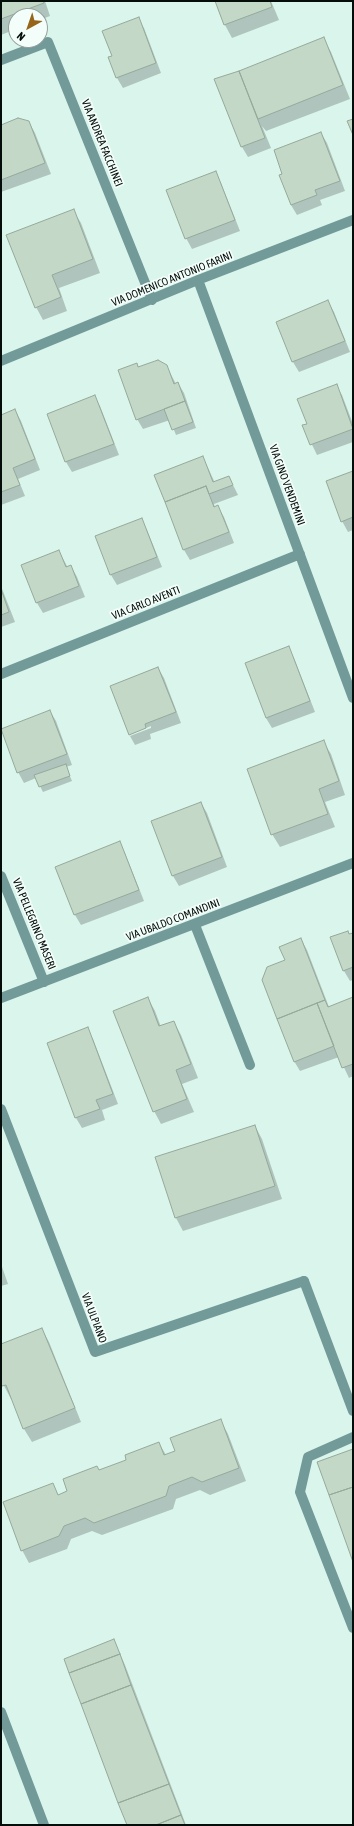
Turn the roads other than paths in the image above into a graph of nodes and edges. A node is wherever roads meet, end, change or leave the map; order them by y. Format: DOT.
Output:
graph roads {
  1 [pos="1,60"];
  2 [pos="353,220"];
  3 [pos="198,280"];
  4 [pos="152,300"];
  5 [pos="1,361"];
  6 [pos="300,554"];
  7 [pos="1,674"];
  8 [pos="353,698"];
  9 [pos="353,863"];
  10 [pos="1,876"];
  11 [pos="195,924"];
  12 [pos="44,982"];
  13 [pos="1,998"];
  14 [pos="250,1065"];
  15 [pos="1,1109"];
  16 [pos="353,1411"];
  17 [pos="353,1437"];
  18 [pos="353,1628"];
  19 [pos="1,1712"];
  20 [pos="44,1825"];
  1 -- 4 [label="street, VIA ANDREA FACCHINEI"];
  2 -- 3 [label="street, VIA DOMENICO ANTONIO FARINI"];
  3 -- 4 [label="street, VIA DOMENICO ANTONIO FARINI"];
  3 -- 6 [label="street, VIA GINO VENDEMINI"];
  4 -- 5 [label="street, VIA DOMENICO ANTONIO FARINI"];
  6 -- 7 [label="street, VIA CARLO AVENTI"];
  6 -- 8 [label="street, VIA GINO VENDEMINI"];
  9 -- 11 [label="street, VIA UBALDO COMANDINI"];
  10 -- 12 [label="street, VIA PELLEGRINO MASERI"];
  11 -- 12 [label="street, VIA UBALDO COMANDINI"];
  11 -- 14 [label="street"];
  12 -- 13 [label="street, VIA UBALDO COMANDINI"];
  15 -- 16 [label="street, VIA ULPIANO"];
  17 -- 18 [label="street"];
  19 -- 20 [label="street"];
}
